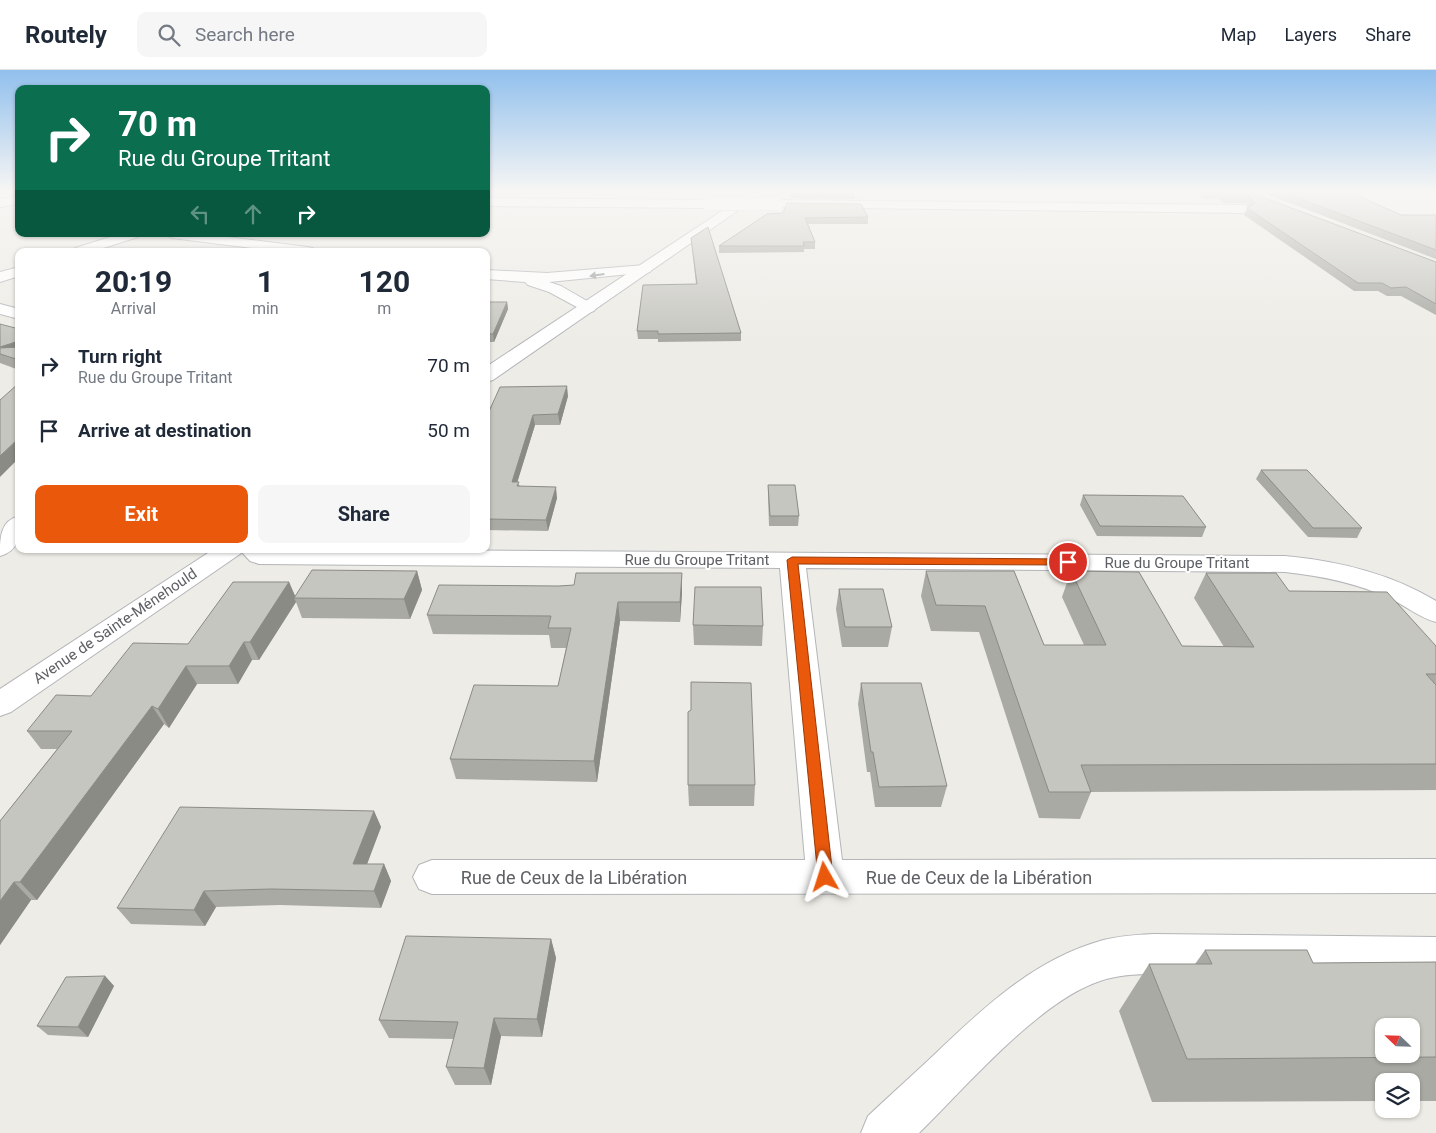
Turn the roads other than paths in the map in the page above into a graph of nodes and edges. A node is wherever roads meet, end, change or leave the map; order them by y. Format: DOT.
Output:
graph roads {
  1 [pos="113,241"];
  2 [pos="225,241"];
  3 [pos="687,241"];
  4 [pos="90,248"];
  5 [pos="284,248"];
  6 [pos="646,269"];
  7 [pos="15,272"];
  8 [pos="490,274"];
  9 [pos="0,277"];
  10 [pos="520,278"];
  11 [pos="588,308"];
  12 [pos="0,309"];
  13 [pos="15,313"];
  14 [pos="490,373"];
  15 [pos="15,512"];
  16 [pos="0,513"];
  17 [pos="15,528"];
  18 [pos="0,548"];
  19 [pos="225,553"];
  20 [pos="256,553"];
  21 [pos="792,560"];
  22 [pos="1436,614"];
  23 [pos="0,704"];
  24 [pos="1436,876"];
  25 [pos="432,877"];
  26 [pos="825,877"];
  27 [pos="1436,958"];
  28 [pos="885,1133"];
  1 -- 4 [label="street"];
  2 -- 5 [label="street"];
  3 -- 6 [label="street"];
  6 -- 10 [label="street, one-way"];
  6 -- 11 [label="street"];
  7 -- 9 [label="street"];
  8 -- 10 [label="street"];
  10 -- 11 [label="street"];
  11 -- 14 [label="street"];
  12 -- 13 [label="street"];
  15 -- 16 [label="street"];
  17 -- 18 [label="street"];
  19 -- 23 [label="street, Avenue de Sainte-Ménehould"];
  20 -- 21 [label="street, Rue du Groupe Tritant"];
  21 -- 22 [label="street, Rue du Groupe Tritant"];
  21 -- 26 [label="street"];
  24 -- 26 [label="street, Rue de Ceux de la Libération"];
  25 -- 26 [label="street, Rue de Ceux de la Libération"];
  27 -- 28 [label="street"];
}
